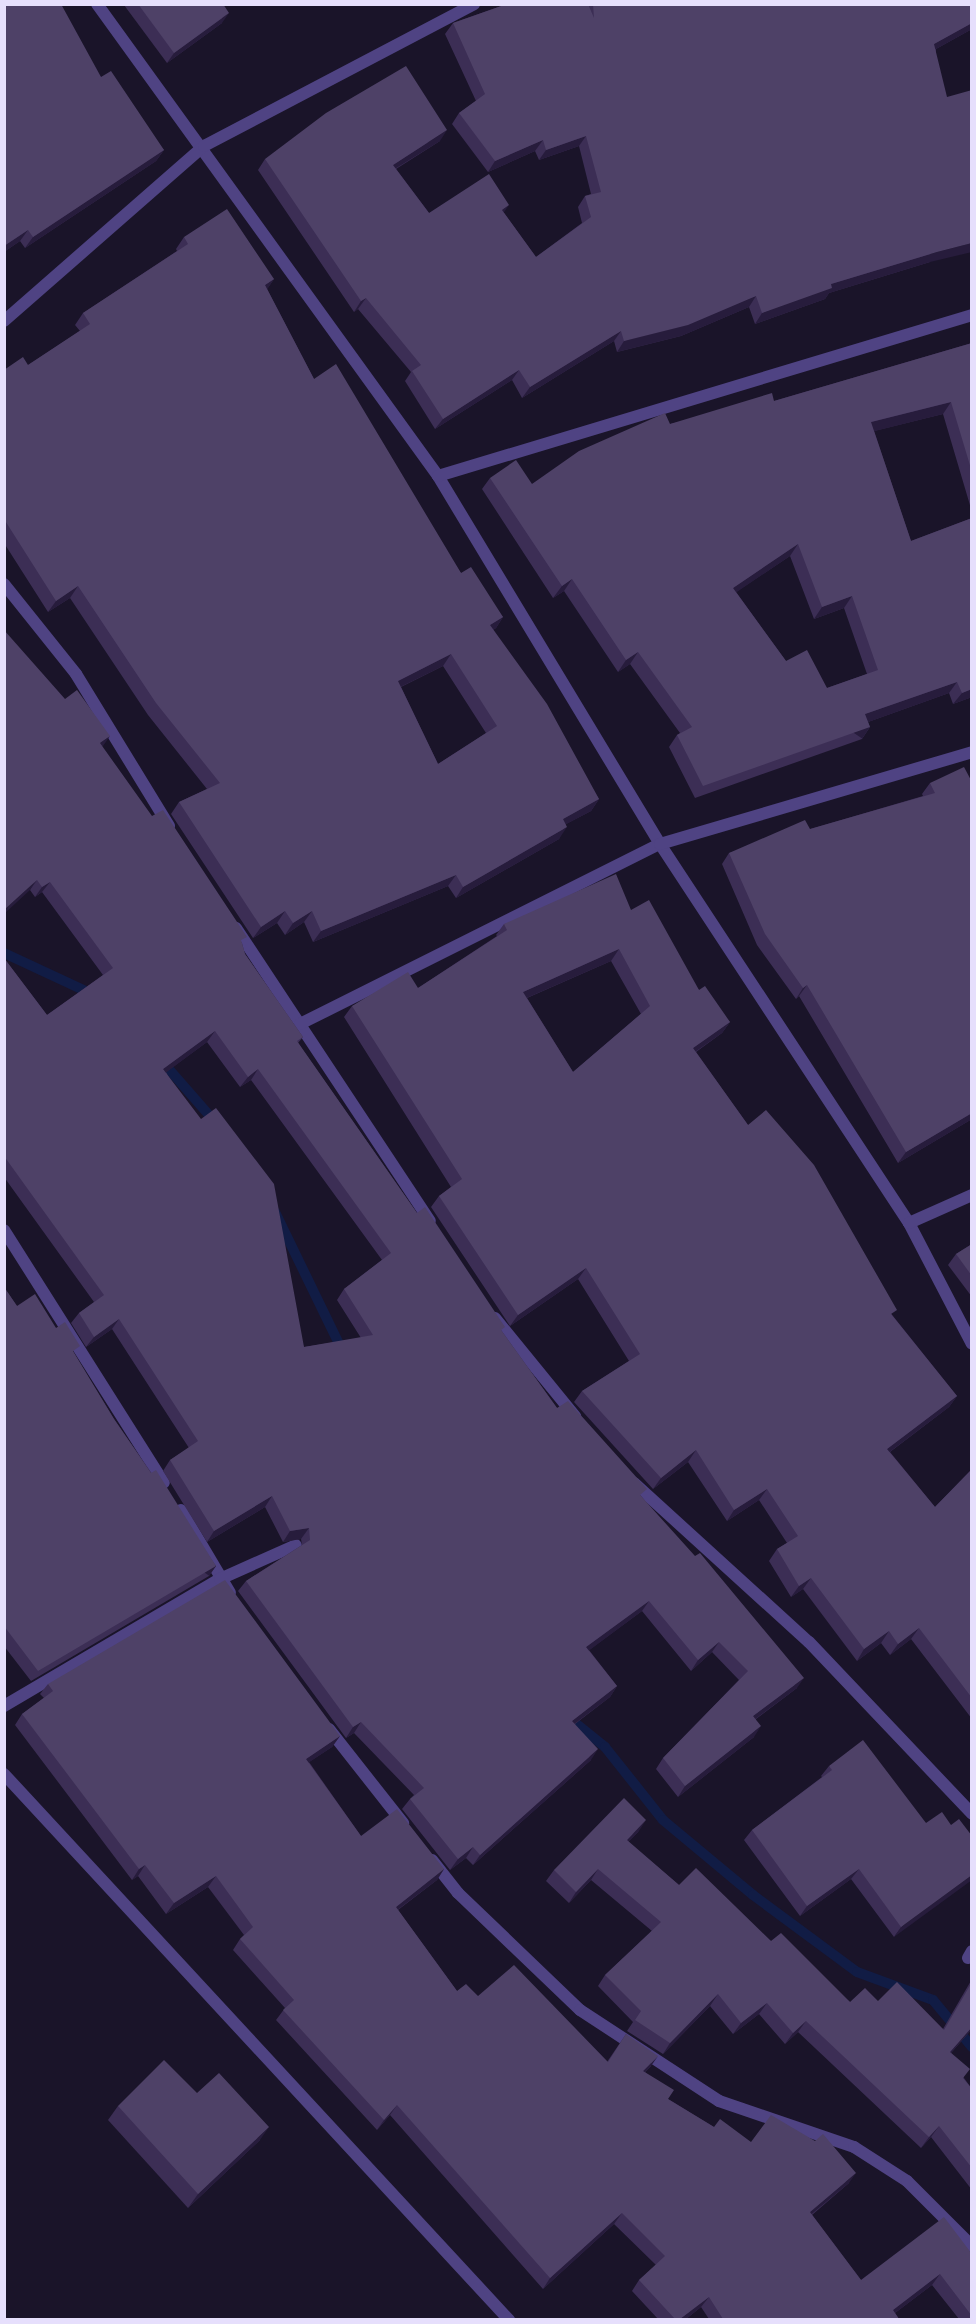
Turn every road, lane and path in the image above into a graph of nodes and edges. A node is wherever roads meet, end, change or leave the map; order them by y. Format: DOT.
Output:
graph roads {
  1 [pos="97,4"];
  2 [pos="474,4"];
  3 [pos="204,146"];
  4 [pos="972,315"];
  5 [pos="4,321"];
  6 [pos="438,476"];
  7 [pos="4,584"];
  8 [pos="972,752"];
  9 [pos="178,840"];
  10 [pos="660,844"];
  11 [pos="229,917"];
  12 [pos="300,1024"];
  13 [pos="972,1195"];
  14 [pos="909,1223"];
  15 [pos="4,1230"];
  16 [pos="438,1232"];
  17 [pos="483,1301"];
  18 [pos="972,1344"];
  19 [pos="588,1431"];
  20 [pos="626,1476"];
  21 [pos="296,1545"];
  22 [pos="220,1579"];
  23 [pos="240,1607"];
  24 [pos="4,1706"];
  25 [pos="320,1718"];
  26 [pos="4,1774"];
  27 [pos="972,1814"];
  28 [pos="972,2246"];
  29 [pos="509,2319"];
  1 -- 3 [label="street"];
  2 -- 3 [label="street"];
  3 -- 5 [label="street"];
  3 -- 6 [label="street"];
  4 -- 6 [label="street"];
  6 -- 10 [label="street"];
  7 -- 9 [label="street"];
  8 -- 10 [label="street"];
  10 -- 12 [label="street"];
  10 -- 14 [label="street"];
  11 -- 12 [label="street"];
  12 -- 16 [label="street"];
  13 -- 14 [label="street"];
  14 -- 18 [label="street"];
  15 -- 22 [label="street"];
  17 -- 19 [label="street"];
  20 -- 27 [label="street"];
  21 -- 22 [label="street"];
  22 -- 23 [label="street"];
  22 -- 24 [label="street"];
  25 -- 28 [label="street"];
  26 -- 29 [label="street"];
}
